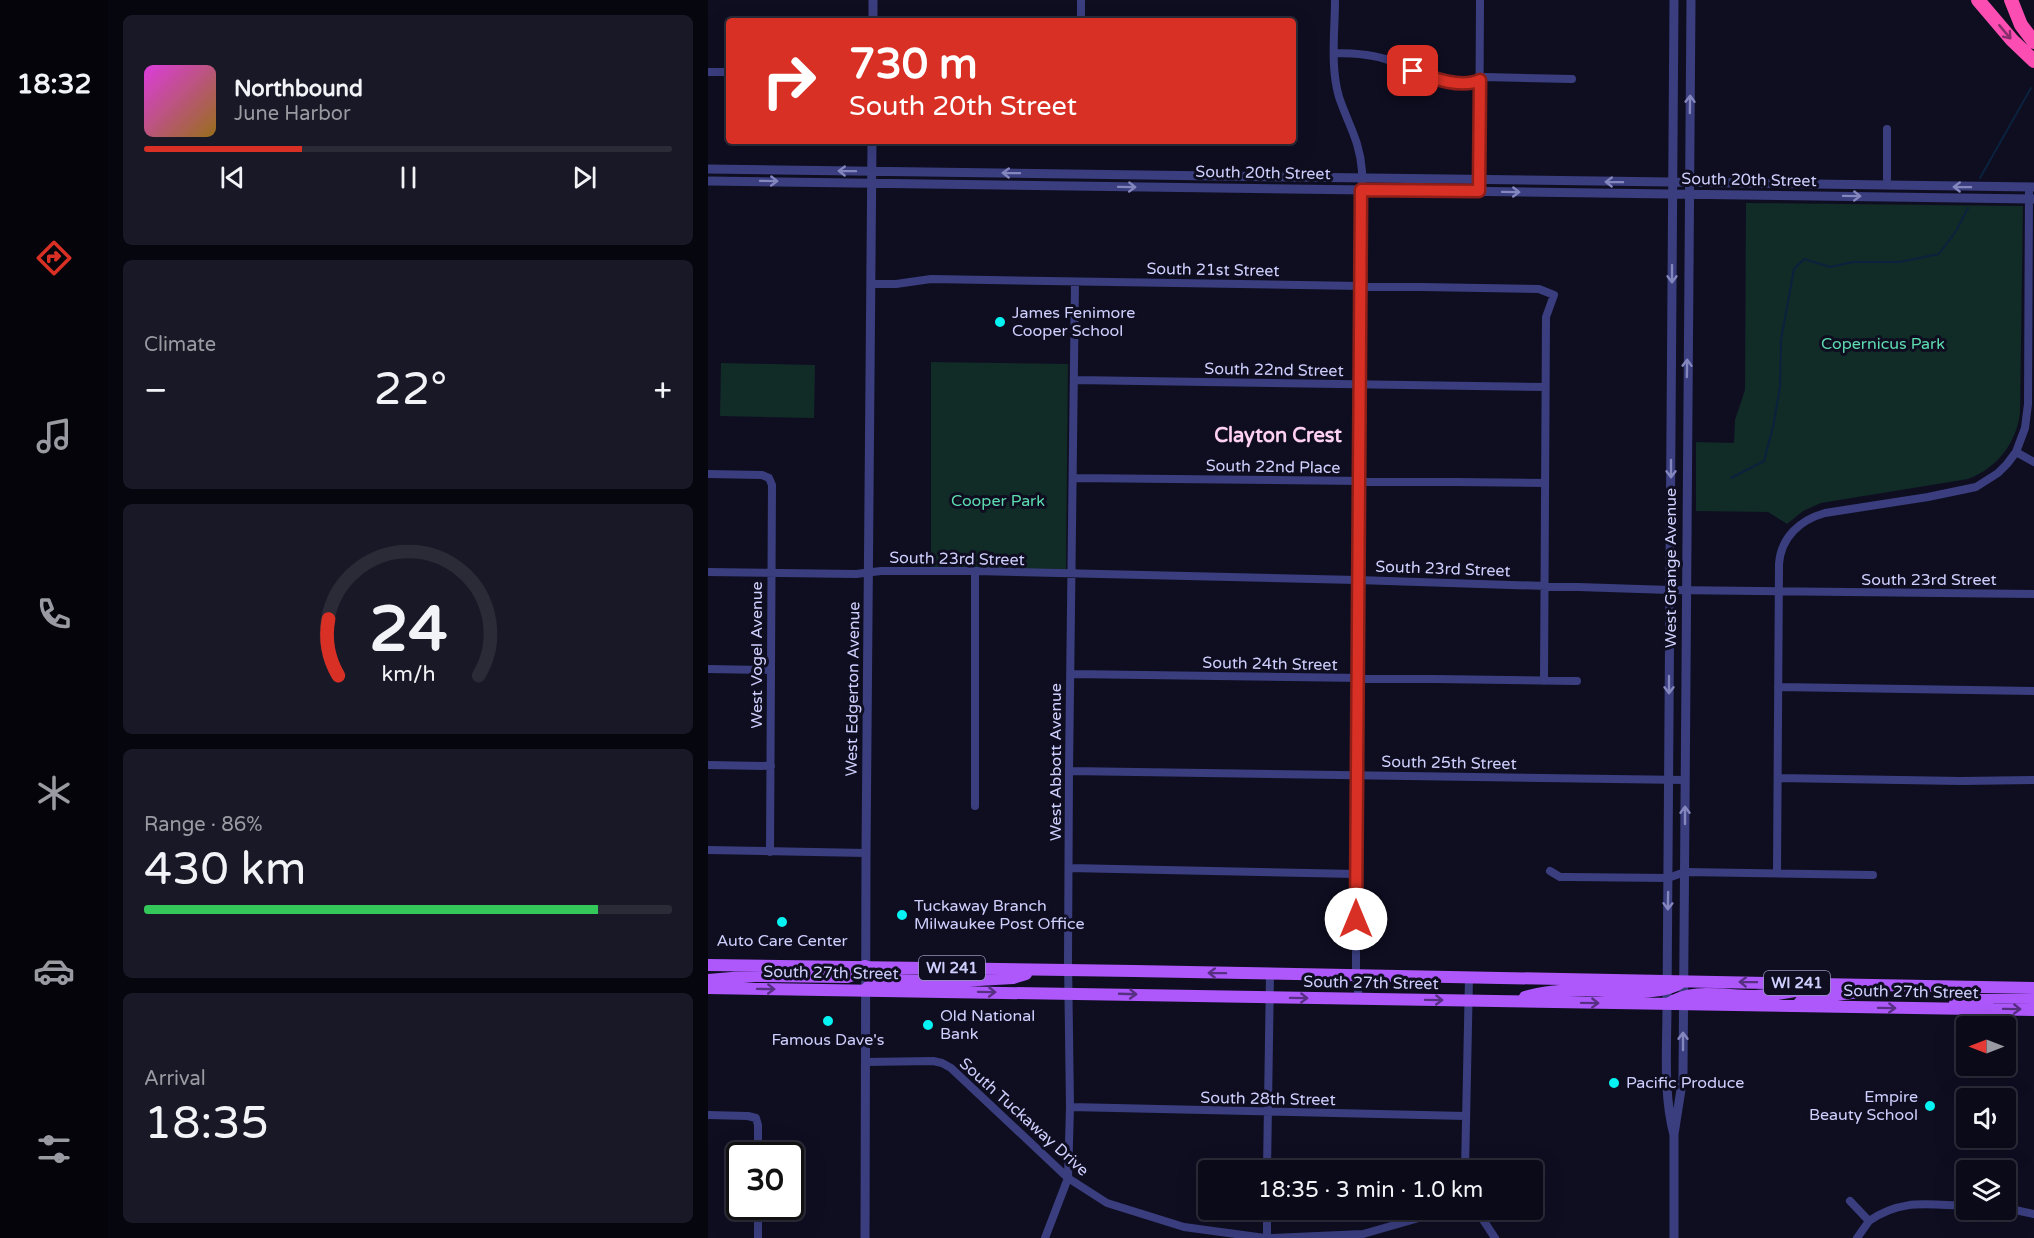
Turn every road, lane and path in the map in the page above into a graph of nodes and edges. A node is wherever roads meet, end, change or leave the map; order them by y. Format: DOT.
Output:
graph roads {
  1 [pos="873,0"];
  2 [pos="1081,0"];
  3 [pos="1335,0"];
  4 [pos="1480,0"];
  5 [pos="1674,0"];
  6 [pos="1691,0"];
  7 [pos="1978,0"];
  8 [pos="2011,0"];
  9 [pos="873,18"];
  10 [pos="1081,18"];
  11 [pos="2034,42"];
  12 [pos="1335,53"];
  13 [pos="2034,61"];
  14 [pos="708,72"];
  15 [pos="726,72"];
  16 [pos="1572,79"];
  17 [pos="1480,80"];
  18 [pos="1887,129"];
  19 [pos="1673,136"];
  20 [pos="1689,136"];
  21 [pos="872,144"];
  22 [pos="708,169"];
  23 [pos="872,171"];
  24 [pos="1361,178"];
  25 [pos="1887,178"];
  26 [pos="1479,180"];
  27 [pos="708,181"];
  28 [pos="872,183"];
  29 [pos="1673,183"];
  30 [pos="1689,183"];
  31 [pos="2032,187"];
  32 [pos="1361,190"];
  33 [pos="1479,191"];
  34 [pos="1673,194"];
  35 [pos="1689,194"];
  36 [pos="2032,199"];
  37 [pos="1672,236"];
  38 [pos="1689,237"];
  39 [pos="1075,282"];
  40 [pos="871,284"];
  41 [pos="1360,286"];
  42 [pos="2031,345"];
  43 [pos="1074,380"];
  44 [pos="1360,384"];
  45 [pos="1545,387"];
  46 [pos="1671,390"];
  47 [pos="1687,390"];
  48 [pos="2016,452"];
  49 [pos="2034,462"];
  50 [pos="708,474"];
  51 [pos="1073,478"];
  52 [pos="1358,482"];
  53 [pos="1545,483"];
  54 [pos="1670,548"];
  55 [pos="1685,549"];
  56 [pos="708,572"];
  57 [pos="975,572"];
  58 [pos="869,573"];
  59 [pos="771,574"];
  60 [pos="1072,574"];
  61 [pos="1358,580"];
  62 [pos="1544,586"];
  63 [pos="1670,590"];
  64 [pos="1685,590"];
  65 [pos="1779,592"];
  66 [pos="2034,594"];
  67 [pos="1670,635"];
  68 [pos="1685,636"];
  69 [pos="708,669"];
  70 [pos="770,670"];
  71 [pos="1071,674"];
  72 [pos="1358,678"];
  73 [pos="1544,681"];
  74 [pos="1577,681"];
  75 [pos="1778,687"];
  76 [pos="2034,691"];
  77 [pos="708,765"];
  78 [pos="771,766"];
  79 [pos="1069,771"];
  80 [pos="1357,775"];
  81 [pos="1778,778"];
  82 [pos="1669,780"];
  83 [pos="1685,780"];
  84 [pos="2034,780"];
  85 [pos="975,806"];
  86 [pos="708,850"];
  87 [pos="770,852"];
  88 [pos="866,852"];
  89 [pos="1069,868"];
  90 [pos="1550,871"];
  91 [pos="1685,872"];
  92 [pos="1777,872"];
  93 [pos="1356,874"];
  94 [pos="1873,875"];
  95 [pos="1668,878"];
  96 [pos="1667,936"];
  97 [pos="1684,936"];
  98 [pos="708,965"];
  99 [pos="865,966"];
  100 [pos="1039,970"];
  101 [pos="1069,970"];
  102 [pos="1270,974"];
  103 [pos="1356,975"];
  104 [pos="1469,977"];
  105 [pos="708,980"];
  106 [pos="1683,981"];
  107 [pos="1821,984"];
  108 [pos="1667,985"];
  109 [pos="1884,985"];
  110 [pos="708,988"];
  111 [pos="2034,988"];
  112 [pos="865,990"];
  113 [pos="1070,994"];
  114 [pos="1270,998"];
  115 [pos="2034,998"];
  116 [pos="1359,999"];
  117 [pos="1683,1000"];
  118 [pos="1468,1001"];
  119 [pos="1512,1002"];
  120 [pos="1667,1004"];
  121 [pos="1796,1007"];
  122 [pos="1924,1008"];
  123 [pos="2034,1010"];
  124 [pos="865,1062"];
  125 [pos="1667,1076"];
  126 [pos="1683,1077"];
  127 [pos="1070,1107"];
  128 [pos="1268,1112"];
  129 [pos="708,1115"];
  130 [pos="1466,1116"];
  131 [pos="1674,1135"];
  132 [pos="758,1142"];
  133 [pos="1267,1160"];
  134 [pos="1465,1160"];
  135 [pos="1068,1178"];
  136 [pos="1850,1202"];
  137 [pos="1956,1206"];
  138 [pos="2016,1210"];
  139 [pos="2034,1214"];
  140 [pos="758,1220"];
  141 [pos="1267,1220"];
  142 [pos="1412,1220"];
  143 [pos="1483,1220"];
  144 [pos="1869,1221"];
  145 [pos="758,1238"];
  146 [pos="865,1238"];
  147 [pos="1045,1238"];
  148 [pos="1266,1238"];
  149 [pos="1272,1238"];
  150 [pos="1495,1238"];
  151 [pos="1674,1238"];
  152 [pos="1857,1238"];
  1 -- 9 [label="street"];
  2 -- 10 [label="street"];
  3 -- 12 [label="street"];
  4 -- 17 [label="street"];
  5 -- 19 [label="street, West Grange Avenue"];
  20 -- 6 [label="street, West Grange Avenue, one-way"];
  7 -- 13 [label="highway, one-way"];
  8 -- 11 [label="highway"];
  12 -- 17 [label="street"];
  12 -- 24 [label="street"];
  14 -- 15 [label="street"];
  16 -- 17 [label="street"];
  17 -- 26 [label="street"];
  18 -- 25 [label="street"];
  19 -- 20 [label="street"];
  19 -- 29 [label="street, West Grange Avenue"];
  20 -- 30 [label="street, West Grange Avenue"];
  21 -- 23 [label="street, West Edgerton Avenue"];
  23 -- 22 [label="street, South 20th Street, one-way"];
  24 -- 23 [label="street, South 20th Street, one-way"];
  23 -- 28 [label="street, West Edgerton Avenue"];
  24 -- 26 [label="street, South 20th Street"];
  24 -- 32 [label="street"];
  29 -- 26 [label="street, South 20th Street, one-way"];
  26 -- 33 [label="street"];
  27 -- 28 [label="street, South 20th Street, one-way"];
  28 -- 32 [label="street, South 20th Street, one-way"];
  28 -- 40 [label="street, West Edgerton Avenue"];
  29 -- 30 [label="street, South 20th Street"];
  29 -- 34 [label="street, West Grange Avenue"];
  31 -- 30 [label="street, South 20th Street, one-way"];
  30 -- 35 [label="street, West Grange Avenue"];
  31 -- 36 [label="street"];
  32 -- 33 [label="street, South 20th Street"];
  32 -- 41 [label="street"];
  33 -- 34 [label="street, South 20th Street, one-way"];
  34 -- 35 [label="street, South 20th Street"];
  34 -- 37 [label="street, West Grange Avenue"];
  35 -- 36 [label="street, South 20th Street, one-way"];
  35 -- 38 [label="street, West Grange Avenue"];
  36 -- 42 [label="street"];
  37 -- 38 [label="street"];
  37 -- 46 [label="street, West Grange Avenue, one-way"];
  47 -- 38 [label="street, West Grange Avenue, one-way"];
  39 -- 40 [label="street, South 21st Street"];
  39 -- 41 [label="street, South 21st Street"];
  39 -- 43 [label="street, West Abbott Avenue"];
  40 -- 58 [label="street, West Edgerton Avenue"];
  41 -- 44 [label="street"];
  41 -- 45 [label="street, South 21st Street"];
  42 -- 48 [label="street"];
  43 -- 44 [label="street, South 22nd Street"];
  43 -- 51 [label="street, West Abbott Avenue"];
  44 -- 45 [label="street, South 22nd Street"];
  44 -- 52 [label="street"];
  45 -- 53 [label="street"];
  46 -- 47 [label="street"];
  46 -- 54 [label="street, West Grange Avenue, one-way"];
  47 -- 55 [label="street, West Grange Avenue"];
  48 -- 49 [label="street"];
  48 -- 65 [label="street"];
  50 -- 59 [label="street, West Vogel Avenue"];
  51 -- 52 [label="street, South 22nd Place"];
  51 -- 60 [label="street, West Abbott Avenue"];
  52 -- 53 [label="street, South 22nd Place"];
  52 -- 61 [label="street"];
  53 -- 62 [label="street"];
  54 -- 55 [label="street"];
  54 -- 63 [label="street, West Grange Avenue"];
  55 -- 64 [label="street, West Grange Avenue"];
  56 -- 59 [label="street, South 23rd Street"];
  57 -- 58 [label="street, South 23rd Street"];
  57 -- 60 [label="street, South 23rd Street"];
  57 -- 85 [label="street"];
  58 -- 59 [label="street, South 23rd Street"];
  58 -- 88 [label="street, West Edgerton Avenue"];
  59 -- 70 [label="street, West Vogel Avenue"];
  60 -- 61 [label="street, South 23rd Street"];
  60 -- 71 [label="street, West Abbott Avenue"];
  61 -- 62 [label="street, South 23rd Street"];
  61 -- 72 [label="street"];
  62 -- 63 [label="street, South 23rd Street"];
  62 -- 73 [label="street"];
  63 -- 64 [label="street, South 23rd Street"];
  63 -- 67 [label="street, West Grange Avenue"];
  64 -- 65 [label="street, South 23rd Street"];
  64 -- 68 [label="street, West Grange Avenue"];
  65 -- 66 [label="street, South 23rd Street"];
  65 -- 75 [label="street"];
  67 -- 68 [label="street"];
  67 -- 82 [label="street, West Grange Avenue, one-way"];
  68 -- 83 [label="street, West Grange Avenue"];
  69 -- 70 [label="street"];
  70 -- 78 [label="street, West Vogel Avenue"];
  71 -- 72 [label="street, South 24th Street"];
  71 -- 79 [label="street, West Abbott Avenue"];
  72 -- 73 [label="street, South 24th Street"];
  72 -- 80 [label="street"];
  73 -- 74 [label="street, South 24th Street"];
  75 -- 76 [label="street"];
  75 -- 81 [label="street"];
  77 -- 78 [label="street"];
  78 -- 87 [label="street, West Vogel Avenue"];
  79 -- 80 [label="street, South 25th Street"];
  79 -- 89 [label="street, West Abbott Avenue"];
  80 -- 82 [label="street, South 25th Street"];
  80 -- 93 [label="street"];
  81 -- 84 [label="street"];
  81 -- 92 [label="street"];
  82 -- 83 [label="street, South 25th Street"];
  82 -- 95 [label="street, West Grange Avenue"];
  91 -- 83 [label="street, West Grange Avenue, one-way"];
  86 -- 87 [label="street"];
  87 -- 88 [label="street"];
  88 -- 99 [label="street, West Edgerton Avenue"];
  89 -- 93 [label="street"];
  89 -- 101 [label="street, West Abbott Avenue"];
  90 -- 95 [label="street"];
  91 -- 92 [label="street"];
  91 -- 95 [label="street"];
  91 -- 97 [label="street, West Grange Avenue"];
  92 -- 94 [label="street"];
  93 -- 103 [label="street"];
  95 -- 96 [label="street, West Grange Avenue, one-way"];
  96 -- 97 [label="street"];
  96 -- 108 [label="street, West Grange Avenue"];
  97 -- 106 [label="street, West Grange Avenue"];
  98 -- 99 [label="main road, South 27th Street / WI 241"];
  99 -- 100 [label="main road, South 27th Street / WI 241"];
  99 -- 105 [label="main road"];
  99 -- 112 [label="street, West Edgerton Avenue"];
  100 -- 101 [label="main road, South 27th Street / WI 241"];
  100 -- 112 [label="main road"];
  102 -- 101 [label="main road, South 27th Street / WI 241, one-way"];
  101 -- 113 [label="street, West Abbott Avenue"];
  102 -- 103 [label="main road, South 27th Street / WI 241"];
  102 -- 114 [label="street"];
  103 -- 104 [label="main road, South 27th Street / WI 241"];
  103 -- 116 [label="street"];
  104 -- 108 [label="main road, South 27th Street / WI 241"];
  104 -- 118 [label="street"];
  107 -- 106 [label="main road, South 27th Street / WI 241, one-way"];
  106 -- 108 [label="main road, South 27th Street / WI 241"];
  106 -- 117 [label="street, West Grange Avenue"];
  107 -- 109 [label="main road, South 27th Street / WI 241"];
  107 -- 117 [label="main road"];
  108 -- 119 [label="main road"];
  108 -- 120 [label="street, West Grange Avenue"];
  109 -- 111 [label="main road, South 27th Street / WI 241"];
  109 -- 121 [label="main road"];
  110 -- 112 [label="main road, South 27th Street / WI 241, one-way"];
  112 -- 113 [label="main road, South 27th Street / WI 241, one-way"];
  112 -- 124 [label="street, West Edgerton Avenue"];
  113 -- 114 [label="main road, South 27th Street / WI 241, one-way"];
  113 -- 127 [label="street, West Abbott Avenue"];
  114 -- 116 [label="main road, South 27th Street / WI 241, one-way"];
  114 -- 128 [label="street"];
  115 -- 122 [label="main road"];
  116 -- 118 [label="main road, South 27th Street / WI 241, one-way"];
  117 -- 120 [label="main road"];
  117 -- 121 [label="main road, South 27th Street / WI 241"];
  126 -- 117 [label="street, West Grange Avenue, one-way"];
  118 -- 119 [label="main road, South 27th Street / WI 241"];
  118 -- 130 [label="street"];
  119 -- 120 [label="main road, South 27th Street / WI 241, one-way"];
  120 -- 125 [label="street, West Grange Avenue"];
  121 -- 122 [label="main road, South 27th Street / WI 241, one-way"];
  122 -- 123 [label="main road, South 27th Street / WI 241, one-way"];
  124 -- 135 [label="street, South Tuckaway Drive"];
  124 -- 146 [label="street, West Edgerton Avenue"];
  125 -- 126 [label="street"];
  125 -- 131 [label="street, West Grange Avenue"];
  126 -- 131 [label="street, West Grange Avenue"];
  127 -- 128 [label="street, South 28th Street"];
  127 -- 135 [label="street, West Abbott Avenue"];
  128 -- 130 [label="street, South 28th Street"];
  128 -- 133 [label="street"];
  129 -- 132 [label="street"];
  130 -- 134 [label="street"];
  131 -- 151 [label="street, West Grange Avenue"];
  135 -- 147 [label="street, West Abbott Avenue"];
  135 -- 148 [label="street, South Tuckaway Drive"];
  136 -- 144 [label="street"];
  137 -- 144 [label="street"];
  138 -- 139 [label="street"];
  140 -- 145 [label="street"];
  141 -- 148 [label="street"];
  142 -- 149 [label="street"];
  143 -- 150 [label="street"];
  144 -- 152 [label="street"];
}
